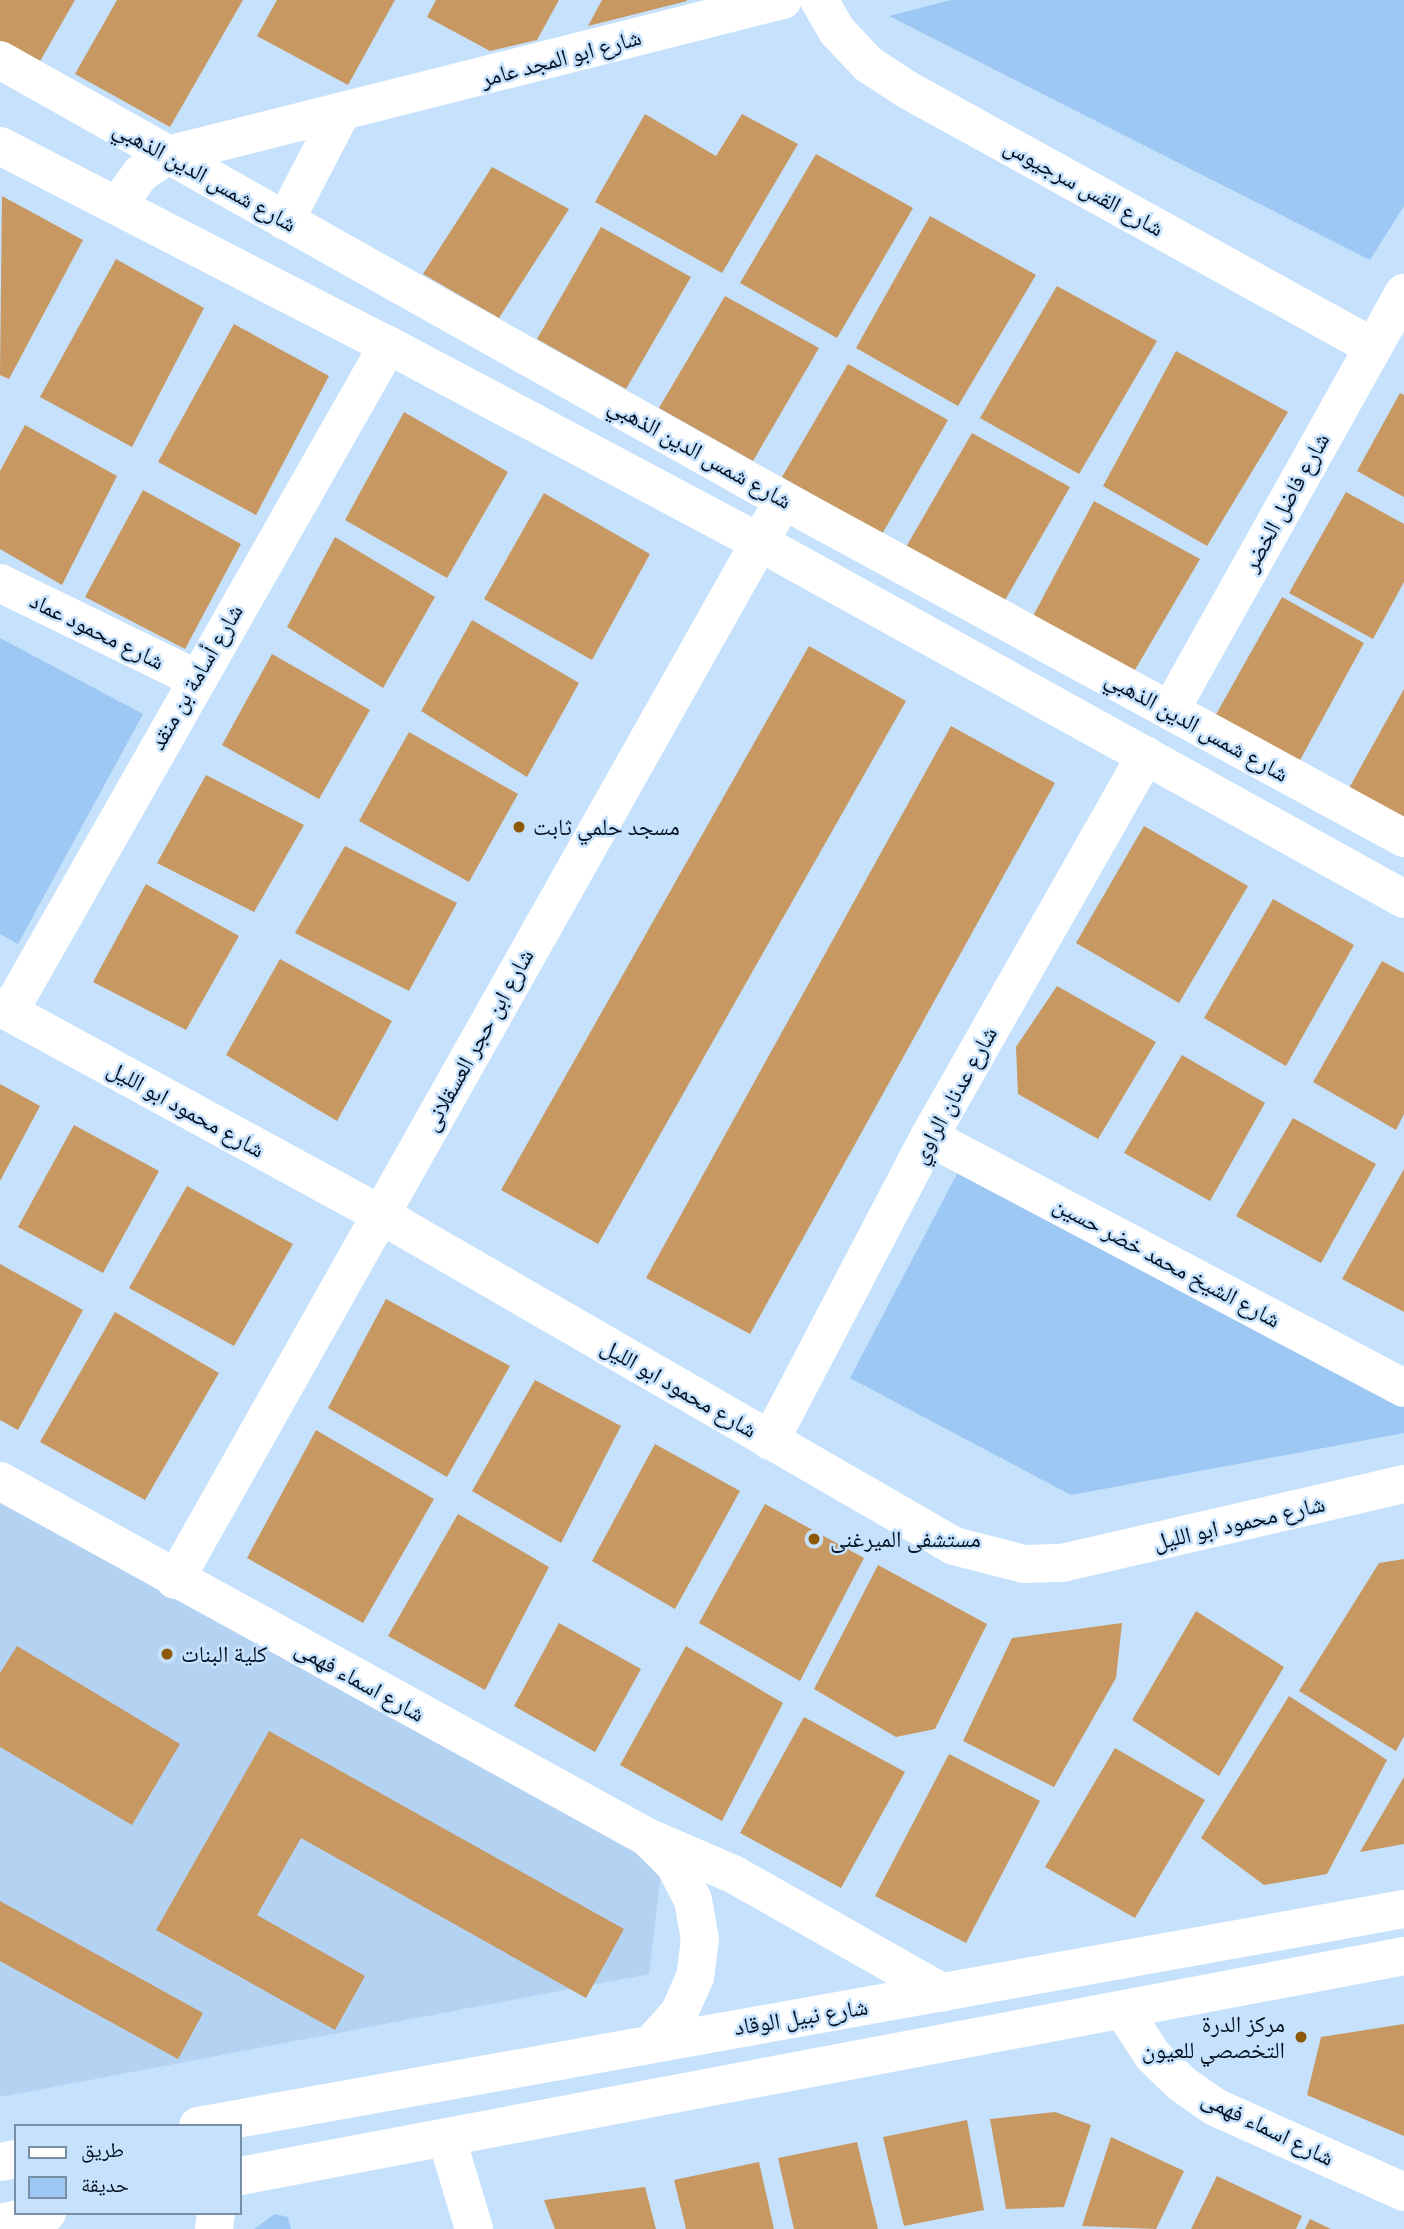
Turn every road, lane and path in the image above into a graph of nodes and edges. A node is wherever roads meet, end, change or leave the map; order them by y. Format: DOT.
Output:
graph roads {
  1 [pos="783,0"];
  2 [pos="820,0"];
  3 [pos="0,60"];
  4 [pos="340,115"];
  5 [pos="0,146"];
  6 [pos="168,155"];
  7 [pos="117,206"];
  8 [pos="285,221"];
  9 [pos="1404,293"];
  10 [pos="388,345"];
  11 [pos="1373,347"];
  12 [pos="783,500"];
  13 [pos="759,542"];
  14 [pos="0,583"];
  15 [pos="195,678"];
  16 [pos="1170,711"];
  17 [pos="1146,755"];
  18 [pos="1404,838"];
  19 [pos="1404,899"];
  20 [pos="4,1010"];
  21 [pos="929,1137"];
  22 [pos="379,1214"];
  23 [pos="1404,1388"];
  24 [pos="770,1441"];
  25 [pos="0,1481"];
  26 [pos="1404,1484"];
  27 [pos="175,1580"];
  28 [pos="647,1837"];
  29 [pos="1404,1909"];
  30 [pos="1404,1956"];
  31 [pos="943,1993"];
  32 [pos="1124,2010"];
  33 [pos="653,2042"];
  34 [pos="209,2124"];
  35 [pos="447,2139"];
  36 [pos="242,2176"];
  37 [pos="1404,2192"];
  38 [pos="38,2215"];
  39 [pos="0,2223"];
  40 [pos="474,2229"];
  1 -- 4 [label="street, شارع ابو المجد عامر"];
  2 -- 11 [label="street, شارع القس سرجيوس"];
  3 -- 6 [label="street, شارع شمس الدين الذهبي"];
  4 -- 6 [label="street, شارع ابو المجد عامر"];
  4 -- 8 [label="street"];
  5 -- 7 [label="street"];
  6 -- 7 [label="street"];
  6 -- 8 [label="street, شارع شمس الدين الذهبي"];
  7 -- 10 [label="street"];
  8 -- 12 [label="street, شارع شمس الدين الذهبي"];
  9 -- 11 [label="street, شارع فاضل الخضر"];
  10 -- 13 [label="street"];
  10 -- 15 [label="street, شارع أسامة بن منقد"];
  11 -- 16 [label="street, شارع فاضل الخضر"];
  12 -- 13 [label="street, شارع ابن حجر العسقلانى"];
  12 -- 16 [label="street, شارع شمس الدين الذهبي"];
  13 -- 17 [label="street"];
  13 -- 22 [label="street, شارع ابن حجر العسقلانى"];
  14 -- 15 [label="street, شارع محمود عماد"];
  15 -- 20 [label="street, شارع أسامة بن منقد"];
  16 -- 18 [label="street, شارع شمس الدين الذهبي"];
  17 -- 19 [label="street"];
  17 -- 21 [label="street, شارع عدنان الراوي"];
  20 -- 22 [label="street, شارع محمود ابو الليل"];
  21 -- 23 [label="street, شارع الشيخ محمد خضر حسين"];
  21 -- 24 [label="street, شارع عدنان الراوي"];
  22 -- 24 [label="street, شارع محمود ابو الليل"];
  22 -- 27 [label="street, شارع ابن حجر العسقلانى"];
  24 -- 26 [label="street, شارع محمود ابو الليل"];
  25 -- 27 [label="street, شارع اسماء فهمى"];
  27 -- 28 [label="street, شارع اسماء فهمى"];
  28 -- 31 [label="street, شارع اسماء فهمى"];
  28 -- 33 [label="street, شارع اسماء فهمى"];
  29 -- 31 [label="street, شارع نبيل الوقاد"];
  30 -- 32 [label="street"];
  31 -- 33 [label="street, شارع نبيل الوقاد"];
  32 -- 35 [label="street"];
  32 -- 37 [label="street, شارع اسماء فهمى"];
  33 -- 34 [label="street, شارع نبيل الوقاد"];
  35 -- 36 [label="street"];
  35 -- 40 [label="street"];
  38 -- 39 [label="street"];
}
